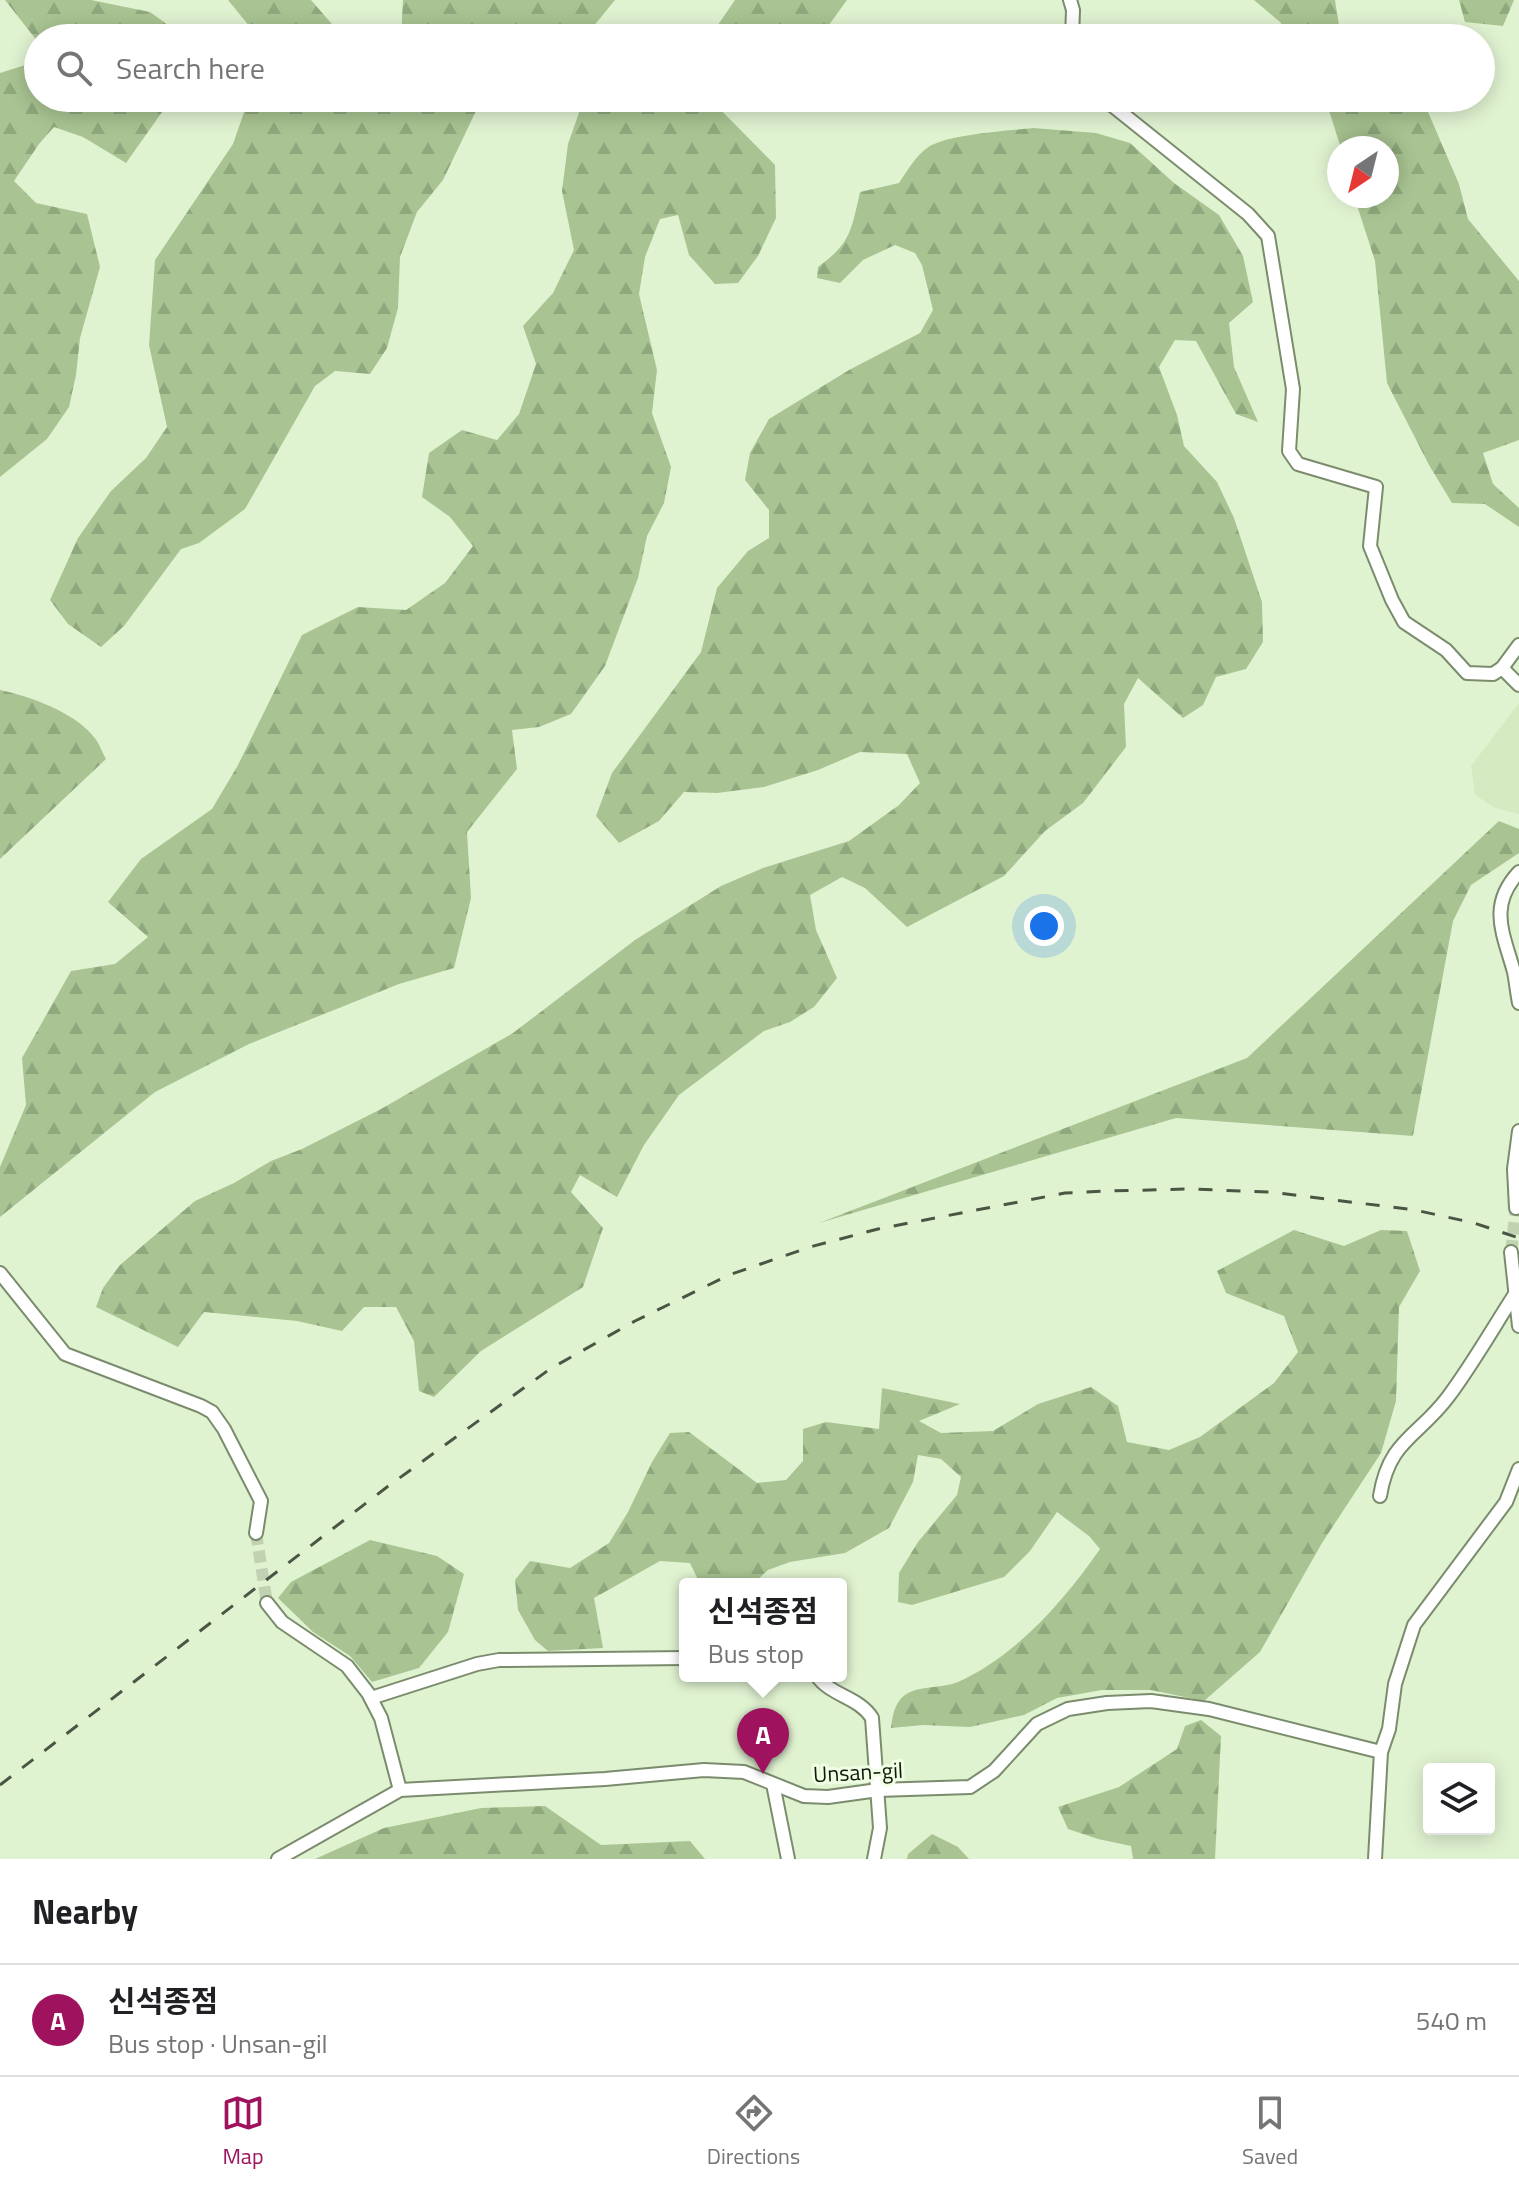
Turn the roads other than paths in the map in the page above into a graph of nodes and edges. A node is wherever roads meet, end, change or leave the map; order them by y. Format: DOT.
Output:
graph roads {
  1 [pos="1070,0"];
  2 [pos="1072,24"];
  3 [pos="1120,112"];
  4 [pos="1519,645"];
  5 [pos="1502,668"];
  6 [pos="1519,685"];
  7 [pos="1519,872"];
  8 [pos="1519,1003"];
  9 [pos="1519,1131"];
  10 [pos="1516,1208"];
  11 [pos="1511,1252"];
  12 [pos="0,1273"];
  13 [pos="1515,1294"];
  14 [pos="1519,1326"];
  15 [pos="1519,1469"];
  16 [pos="1380,1496"];
  17 [pos="256,1533"];
  18 [pos="267,1603"];
  19 [pos="679,1658"];
  20 [pos="822,1682"];
  21 [pos="371,1698"];
  22 [pos="1381,1752"];
  23 [pos="773,1784"];
  24 [pos="400,1790"];
  25 [pos="878,1790"];
  26 [pos="278,1859"];
  27 [pos="788,1859"];
  28 [pos="874,1859"];
  29 [pos="1375,1859"];
  1 -- 2 [label="street"];
  3 -- 5 [label="street"];
  4 -- 5 [label="street"];
  5 -- 6 [label="street"];
  7 -- 8 [label="street"];
  9 -- 10 [label="street"];
  11 -- 13 [label="street"];
  12 -- 17 [label="street"];
  13 -- 14 [label="street"];
  13 -- 16 [label="street"];
  15 -- 22 [label="street"];
  18 -- 21 [label="street"];
  19 -- 21 [label="street"];
  20 -- 25 [label="street"];
  21 -- 24 [label="street"];
  22 -- 25 [label="street, Unsan-gil"];
  22 -- 29 [label="street"];
  23 -- 24 [label="street, Unsan-gil"];
  23 -- 25 [label="street, Unsan-gil"];
  23 -- 27 [label="street"];
  24 -- 26 [label="street, Unsan-gil"];
  25 -- 28 [label="street"];
}
